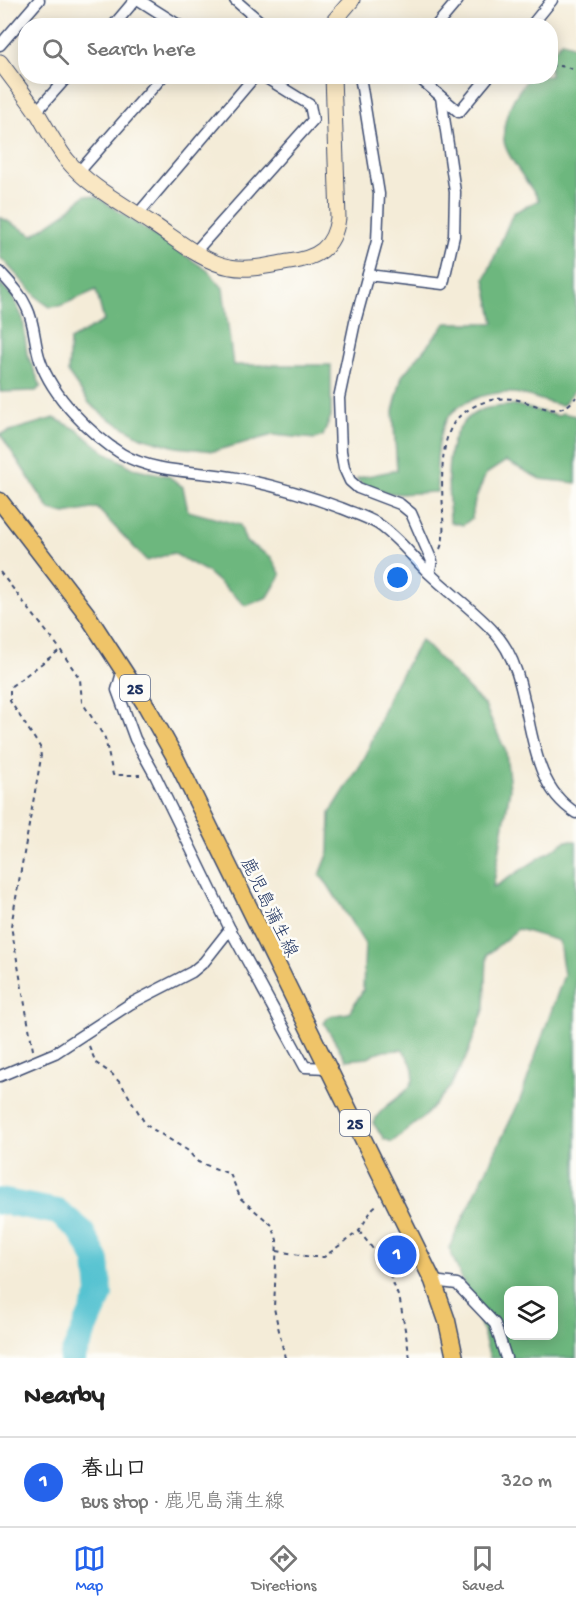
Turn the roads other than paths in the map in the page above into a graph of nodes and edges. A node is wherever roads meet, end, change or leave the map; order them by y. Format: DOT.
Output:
graph roads {
  1 [pos="39,0"];
  2 [pos="137,0"];
  3 [pos="352,0"];
  4 [pos="458,0"];
  5 [pos="552,0"];
  6 [pos="243,2"];
  7 [pos="23,18"];
  8 [pos="120,18"];
  9 [pos="167,18"];
  10 [pos="258,18"];
  11 [pos="341,18"];
  12 [pos="443,18"];
  13 [pos="537,18"];
  14 [pos="18,24"];
  15 [pos="0,45"];
  16 [pos="0,62"];
  17 [pos="61,84"];
  18 [pos="156,84"];
  19 [pos="248,84"];
  20 [pos="276,84"];
  21 [pos="329,84"];
  22 [pos="361,84"];
  23 [pos="426,84"];
  24 [pos="482,84"];
  25 [pos="441,97"];
  26 [pos="36,112"];
  27 [pos="78,173"];
  28 [pos="138,214"];
  29 [pos="195,252"];
  30 [pos="0,272"];
  31 [pos="368,275"];
  32 [pos="0,501"];
  33 [pos="429,573"];
  34 [pos="123,669"];
  35 [pos="576,813"];
  36 [pos="230,929"];
  37 [pos="327,1068"];
  38 [pos="0,1076"];
  39 [pos="433,1281"];
  40 [pos="454,1358"];
  41 [pos="506,1358"];
  1 -- 7 [label="street"];
  2 -- 8 [label="street"];
  2 -- 9 [label="street"];
  3 -- 11 [label="street"];
  4 -- 12 [label="street"];
  5 -- 13 [label="street"];
  6 -- 10 [label="street"];
  14 -- 15 [label="street"];
  16 -- 26 [label="street"];
  17 -- 26 [label="street"];
  18 -- 27 [label="street"];
  19 -- 28 [label="street"];
  20 -- 29 [label="street"];
  21 -- 29 [label="street"];
  22 -- 31 [label="street"];
  23 -- 25 [label="street"];
  24 -- 25 [label="street"];
  25 -- 31 [label="street"];
  26 -- 27 [label="street"];
  27 -- 28 [label="street"];
  28 -- 29 [label="street"];
  30 -- 33 [label="street"];
  31 -- 33 [label="street"];
  32 -- 34 [label="main road, 鹿児島蒲生線 / 25"];
  33 -- 35 [label="street"];
  34 -- 36 [label="street"];
  34 -- 37 [label="main road, 鹿児島蒲生線 / 25"];
  36 -- 37 [label="street"];
  36 -- 38 [label="street"];
  37 -- 39 [label="main road, 鹿児島蒲生線 / 25"];
  39 -- 40 [label="main road, 鹿児島蒲生線 / 25"];
  39 -- 41 [label="street"];
}
